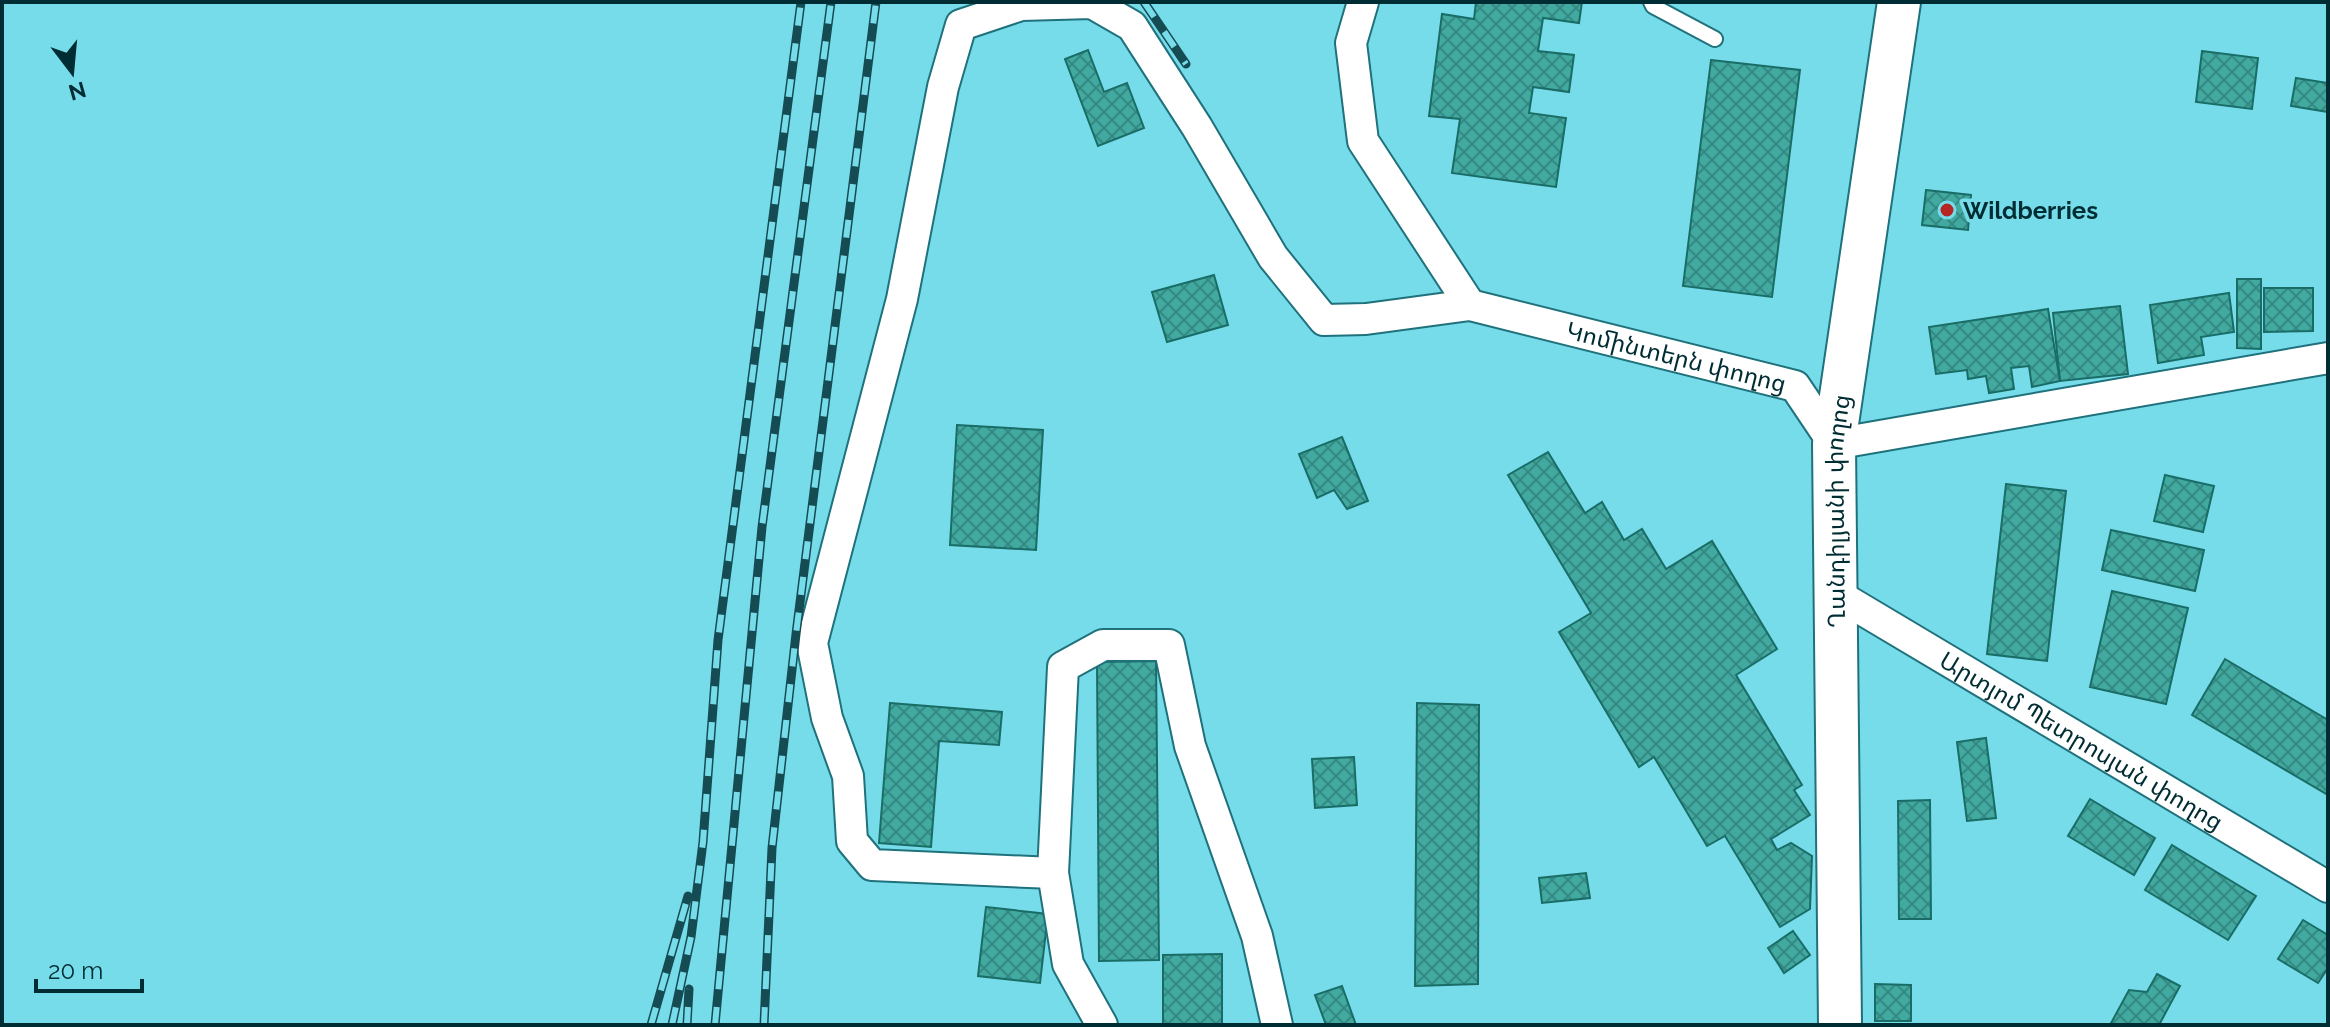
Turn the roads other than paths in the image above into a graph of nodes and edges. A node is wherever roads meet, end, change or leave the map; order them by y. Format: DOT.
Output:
graph roads {
  1 [pos="1363,2"];
  2 [pos="1651,2"];
  3 [pos="1899,2"];
  4 [pos="1715,39"];
  5 [pos="1470,305"];
  6 [pos="2328,358"];
  7 [pos="1834,444"];
  8 [pos="1836,594"];
  9 [pos="1053,873"];
  10 [pos="2328,887"];
  11 [pos="1102,1025"];
  12 [pos="1277,1025"];
  13 [pos="1840,1025"];
  1 -- 5 [label="street"];
  2 -- 4 [label="lane"];
  3 -- 7 [label="main road, Ղանդիլյանի փողոց"];
  5 -- 7 [label="street, Կոմինտերն փողոց"];
  5 -- 9 [label="street"];
  6 -- 7 [label="street"];
  7 -- 8 [label="main road, Ղանդիլյանի փողոց"];
  8 -- 10 [label="street, Արտյոմ Պետրոսյան փողոց"];
  8 -- 13 [label="main road, Ղանդիլյանի փողոց"];
  9 -- 11 [label="street"];
  9 -- 12 [label="street"];
}
